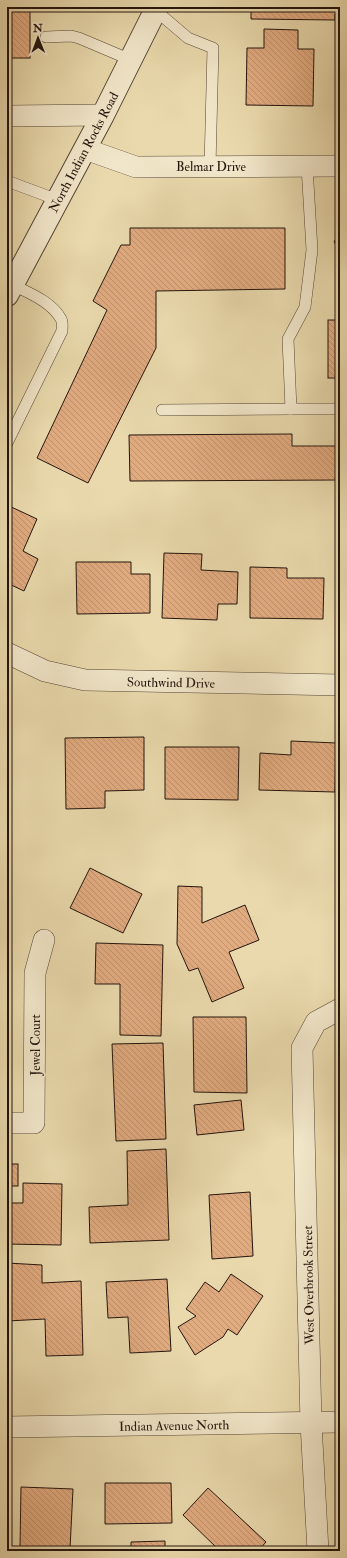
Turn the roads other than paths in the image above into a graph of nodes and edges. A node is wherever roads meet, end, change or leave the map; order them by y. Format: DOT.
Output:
graph roads {
  1 [pos="156,9"];
  2 [pos="46,37"];
  3 [pos="131,60"];
  4 [pos="103,115"];
  5 [pos="7,116"];
  6 [pos="85,149"];
  7 [pos="210,166"];
  8 [pos="307,166"];
  9 [pos="340,166"];
  10 [pos="7,180"];
  11 [pos="58,200"];
  12 [pos="11,281"];
  13 [pos="291,409"];
  14 [pos="340,409"];
  15 [pos="162,410"];
  16 [pos="7,443"];
  17 [pos="7,653"];
  18 [pos="340,685"];
  19 [pos="44,940"];
  20 [pos="340,1009"];
  21 [pos="7,1123"];
  22 [pos="340,1422"];
  23 [pos="311,1423"];
  24 [pos="7,1427"];
  25 [pos="318,1551"];
  1 -- 3 [label="street, North Indian Rocks Road"];
  1 -- 7 [label="lane"];
  2 -- 3 [label="lane"];
  3 -- 4 [label="street, North Indian Rocks Road"];
  4 -- 5 [label="street"];
  4 -- 6 [label="street, North Indian Rocks Road"];
  6 -- 7 [label="street, Belmar Drive"];
  6 -- 11 [label="street, North Indian Rocks Road"];
  7 -- 8 [label="street, Belmar Drive"];
  8 -- 9 [label="street, Belmar Drive"];
  8 -- 13 [label="lane"];
  10 -- 11 [label="lane"];
  11 -- 12 [label="street, North Indian Rocks Road"];
  12 -- 16 [label="lane"];
  13 -- 14 [label="lane"];
  13 -- 15 [label="lane"];
  17 -- 18 [label="street, Southwind Drive"];
  19 -- 21 [label="street, Jewel Court"];
  20 -- 23 [label="street, West Overbrook Street"];
  22 -- 23 [label="street, Indian Avenue North"];
  23 -- 24 [label="street, Indian Avenue North"];
  23 -- 25 [label="street, West Overbrook Street"];
}
